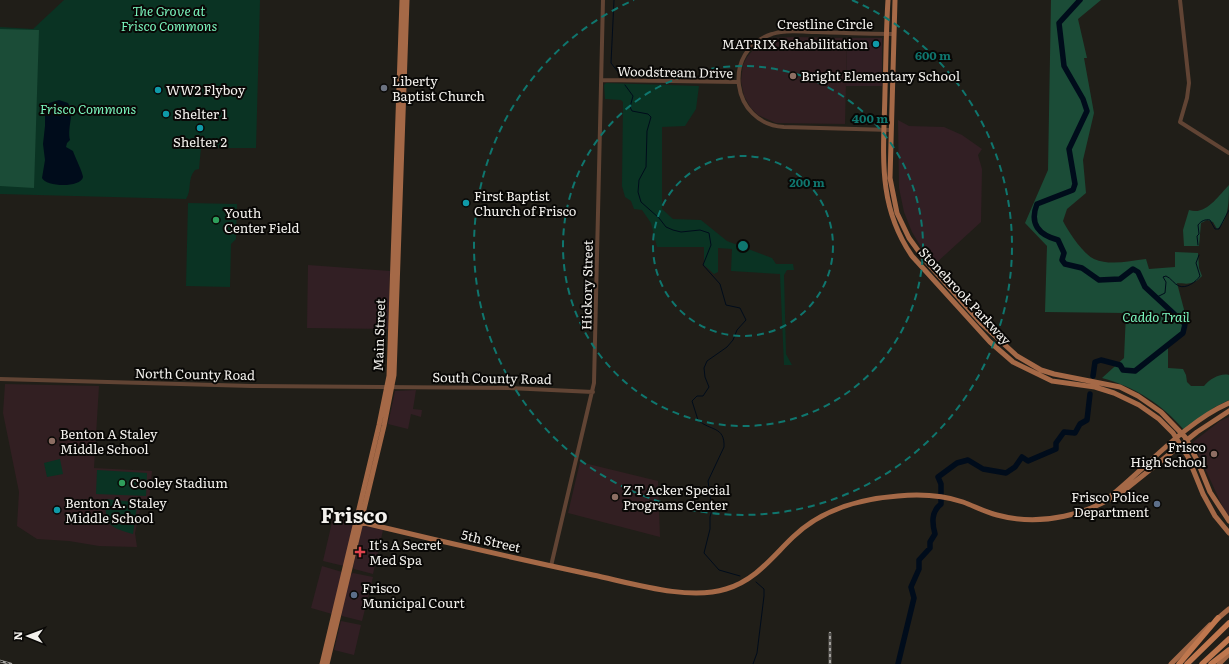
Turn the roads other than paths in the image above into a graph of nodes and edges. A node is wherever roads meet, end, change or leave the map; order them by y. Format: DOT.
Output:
graph roads {
  1 [pos="402,0"];
  2 [pos="407,0"];
  3 [pos="603,0"];
  4 [pos="888,0"];
  5 [pos="895,0"];
  6 [pos="1180,0"];
  7 [pos="887,34"];
  8 [pos="894,34"];
  9 [pos="402,78"];
  10 [pos="602,80"];
  11 [pos="738,82"];
  12 [pos="884,130"];
  13 [pos="892,130"];
  14 [pos="1229,153"];
  15 [pos="397,230"];
  16 [pos="972,313"];
  17 [pos="967,317"];
  18 [pos="391,326"];
  19 [pos="396,342"];
  20 [pos="393,352"];
  21 [pos="1024,360"];
  22 [pos="1020,366"];
  23 [pos="0,379"];
  24 [pos="390,386"];
  25 [pos="593,392"];
  26 [pos="1133,394"];
  27 [pos="1130,400"];
  28 [pos="1227,404"];
  29 [pos="1228,412"];
  30 [pos="1183,434"];
  31 [pos="1176,439"];
  32 [pos="1187,441"];
  33 [pos="1181,446"];
  34 [pos="1100,504"];
  35 [pos="1228,520"];
  36 [pos="359,522"];
  37 [pos="1220,523"];
  38 [pos="1229,533"];
  39 [pos="551,566"];
  40 [pos="1229,609"];
  41 [pos="1218,618"];
  42 [pos="1229,623"];
  43 [pos="1229,638"];
  44 [pos="1229,650"];
  45 [pos="1229,654"];
  46 [pos="322,664"];
  47 [pos="327,664"];
  48 [pos="1171,664"];
  49 [pos="1179,664"];
  50 [pos="1187,664"];
  51 [pos="1202,664"];
  52 [pos="1211,664"];
  53 [pos="1219,664"];
  1 -- 9 [label="main road, Main Street"];
  2 -- 9 [label="main road, Main Street"];
  3 -- 10 [label="street, Hickory Street"];
  4 -- 7 [label="main road, Stonebrook Parkway"];
  5 -- 8 [label="main road, Stonebrook Parkway"];
  6 -- 14 [label="street"];
  7 -- 8 [label="street, Crestline Circle"];
  7 -- 11 [label="street, Crestline Circle"];
  7 -- 12 [label="main road, Stonebrook Parkway"];
  8 -- 13 [label="main road, Stonebrook Parkway"];
  9 -- 15 [label="main road, Main Street"];
  10 -- 11 [label="street, Woodstream Drive"];
  10 -- 25 [label="street, Hickory Street"];
  11 -- 12 [label="street, Woodstream Drive"];
  12 -- 13 [label="street, Woodstream Drive"];
  12 -- 17 [label="main road, Stonebrook Parkway"];
  13 -- 16 [label="main road, Stonebrook Parkway"];
  15 -- 18 [label="main road, Main Street"];
  15 -- 19 [label="main road, Main Street"];
  16 -- 17 [label="main road"];
  16 -- 21 [label="main road, Stonebrook Parkway"];
  17 -- 22 [label="main road, Stonebrook Parkway"];
  18 -- 19 [label="main road"];
  18 -- 20 [label="main road, Main Street"];
  19 -- 20 [label="main road, Main Street"];
  20 -- 24 [label="main road, Main Street"];
  21 -- 22 [label="main road"];
  21 -- 26 [label="main road, Stonebrook Parkway"];
  22 -- 27 [label="main road, Stonebrook Parkway"];
  23 -- 24 [label="street, North County Road"];
  24 -- 25 [label="street, South County Road"];
  24 -- 36 [label="main road, Main Street"];
  25 -- 39 [label="street, Hickory Street"];
  26 -- 27 [label="main road"];
  26 -- 30 [label="main road, Stonebrook Parkway"];
  27 -- 31 [label="main road, Stonebrook Parkway"];
  28 -- 29 [label="main road"];
  28 -- 30 [label="main road"];
  29 -- 32 [label="main road"];
  30 -- 31 [label="main road"];
  30 -- 32 [label="main road, Stonebrook Parkway"];
  31 -- 33 [label="main road, Stonebrook Parkway"];
  31 -- 34 [label="main road"];
  32 -- 33 [label="main road"];
  32 -- 35 [label="main road, Stonebrook Parkway"];
  33 -- 34 [label="main road"];
  33 -- 37 [label="main road, Stonebrook Parkway"];
  34 -- 39 [label="main road, 5th Street"];
  35 -- 37 [label="main road"];
  36 -- 39 [label="main road, 5th Street"];
  36 -- 46 [label="main road, Main Street"];
  36 -- 47 [label="main road, Main Street"];
  37 -- 38 [label="main road, Stonebrook Parkway"];
  40 -- 41 [label="main road"];
  41 -- 48 [label="main road"];
  41 -- 49 [label="highway"];
  42 -- 50 [label="highway"];
  43 -- 51 [label="highway"];
  44 -- 52 [label="highway"];
  45 -- 53 [label="main road"];
}
